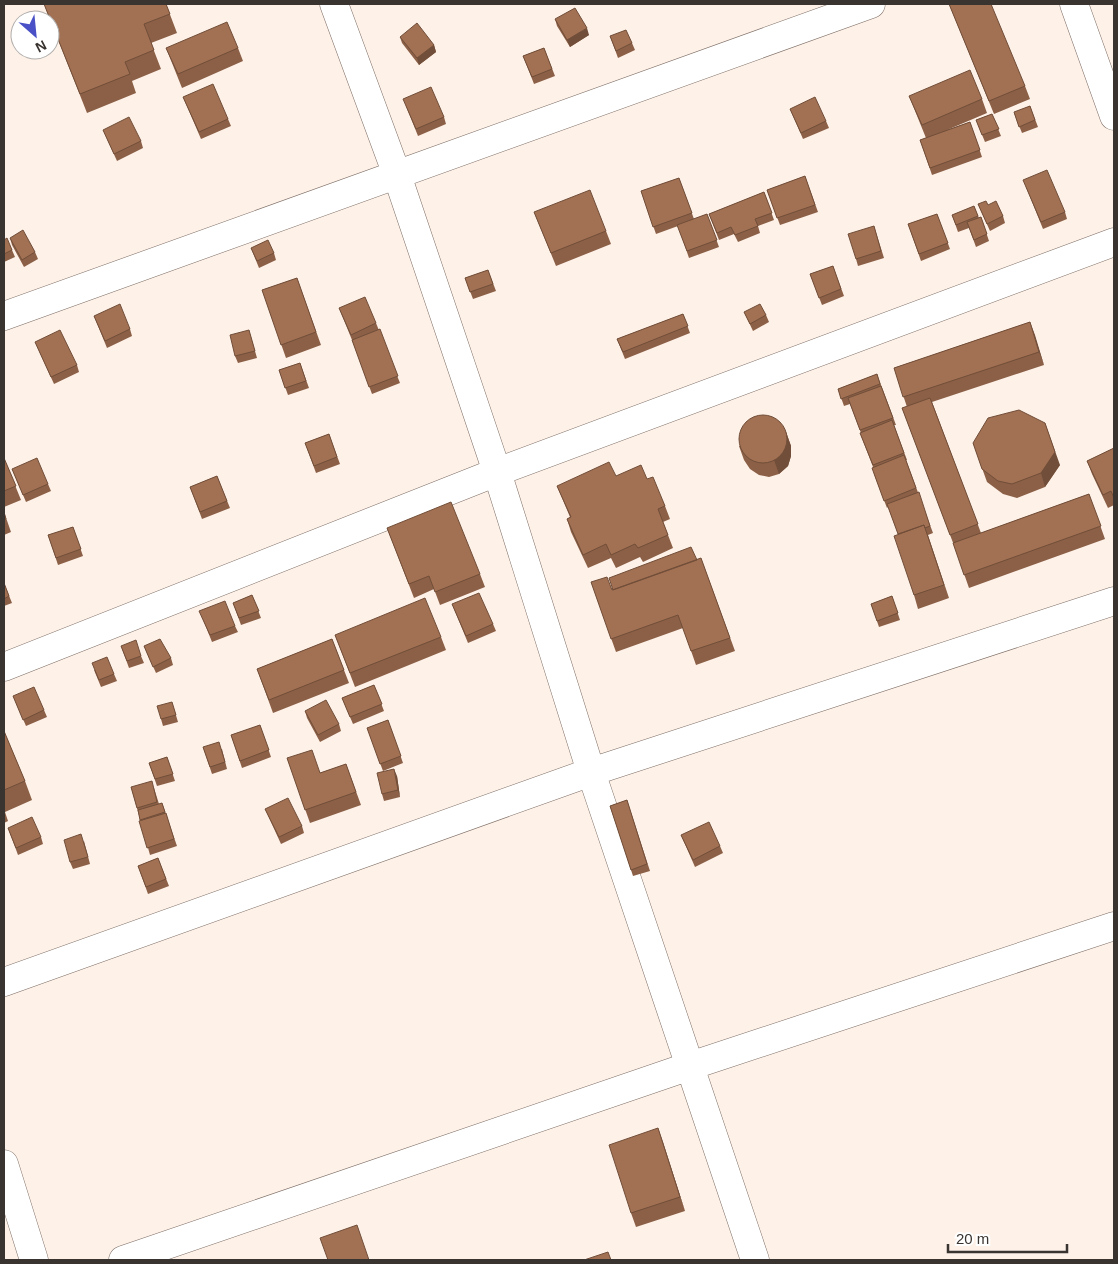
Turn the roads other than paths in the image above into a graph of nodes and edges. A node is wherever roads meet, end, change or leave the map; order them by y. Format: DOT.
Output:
graph roads {
  1 [pos="334,4"];
  2 [pos="871,4"];
  3 [pos="1074,4"];
  4 [pos="1114,116"];
  5 [pos="397,175"];
  6 [pos="1114,242"];
  7 [pos="4,316"];
  8 [pos="497,472"];
  9 [pos="1114,600"];
  10 [pos="4,667"];
  11 [pos="591,772"];
  12 [pos="1114,926"];
  13 [pos="4,982"];
  14 [pos="690,1066"];
  15 [pos="4,1164"];
  16 [pos="34,1260"];
  17 [pos="123,1260"];
  18 [pos="755,1260"];
  1 -- 5 [label="street"];
  2 -- 5 [label="street"];
  3 -- 4 [label="street"];
  5 -- 7 [label="street"];
  5 -- 8 [label="street"];
  6 -- 8 [label="street"];
  8 -- 10 [label="street"];
  8 -- 11 [label="street"];
  9 -- 11 [label="street"];
  11 -- 13 [label="street"];
  11 -- 14 [label="street"];
  12 -- 14 [label="street"];
  14 -- 17 [label="street"];
  14 -- 18 [label="street"];
  15 -- 16 [label="street"];
}
